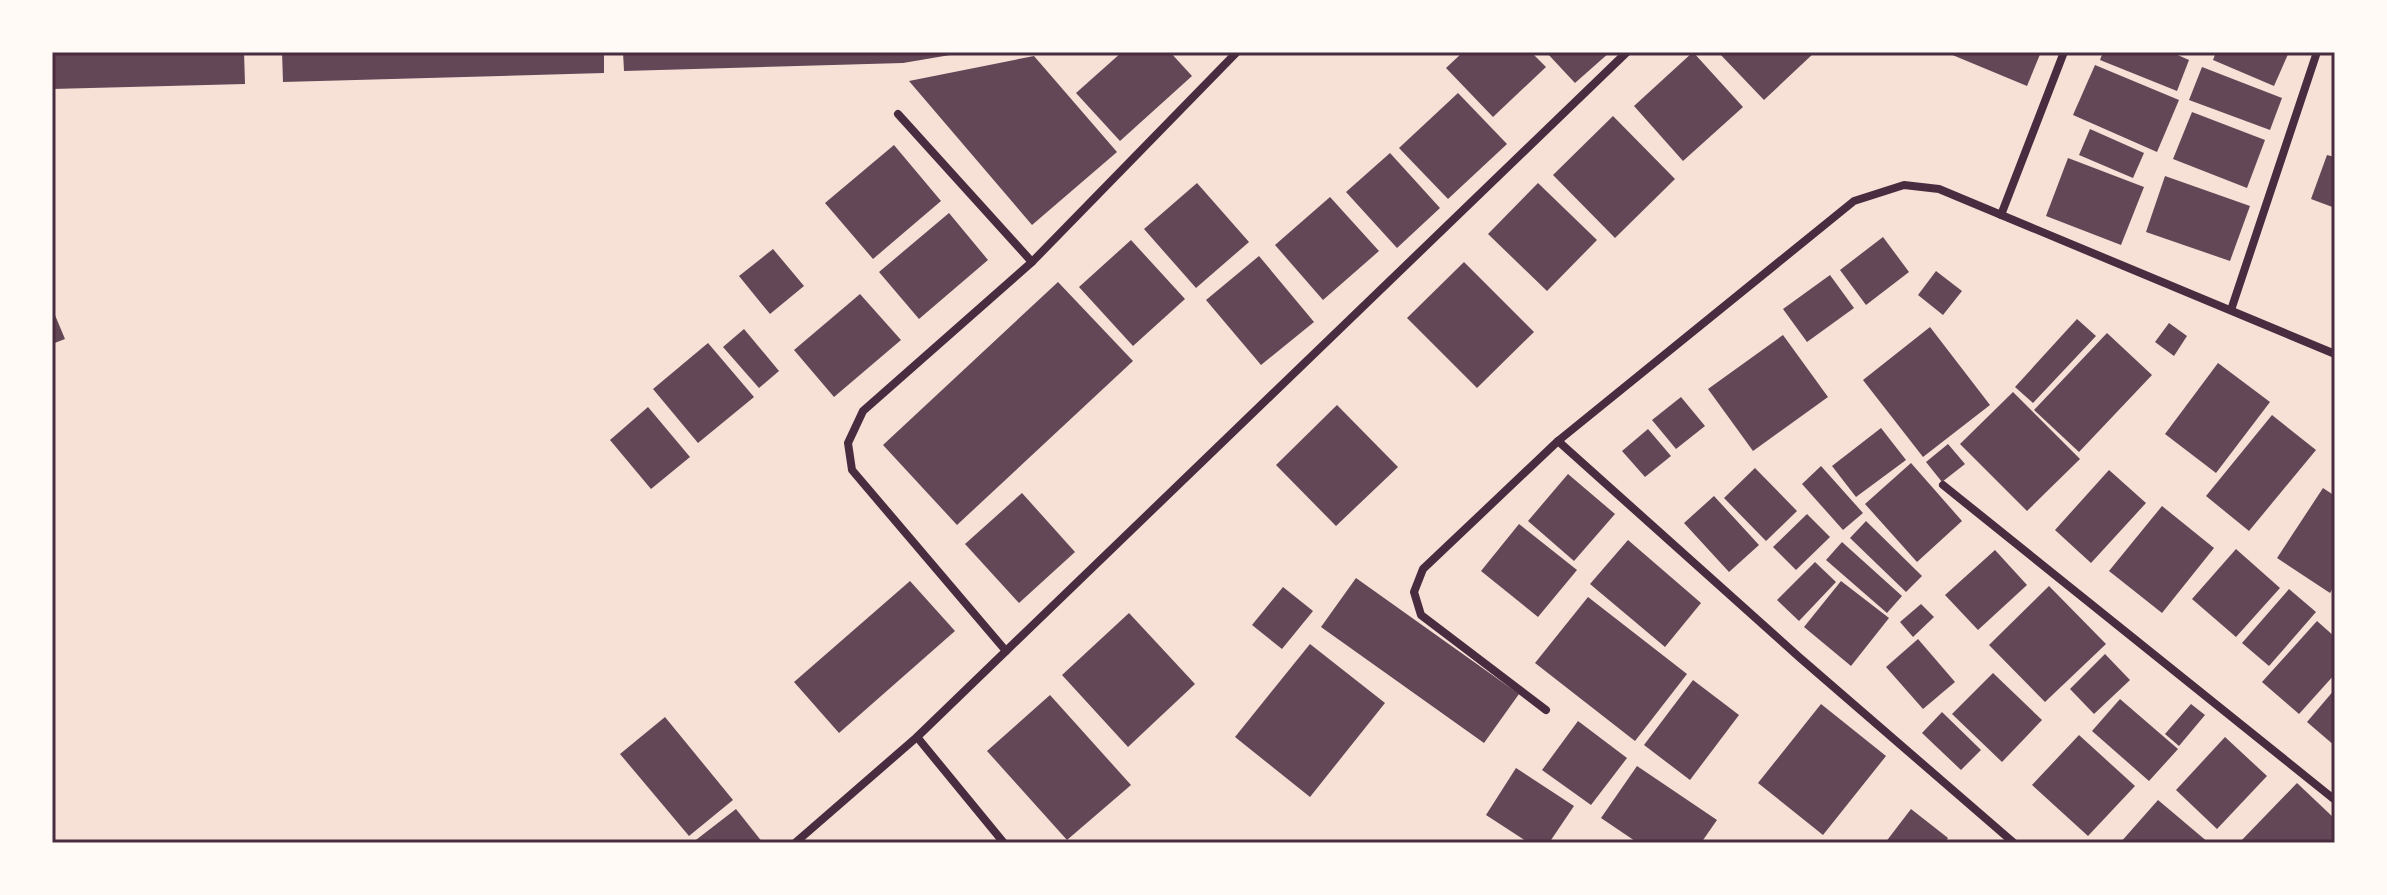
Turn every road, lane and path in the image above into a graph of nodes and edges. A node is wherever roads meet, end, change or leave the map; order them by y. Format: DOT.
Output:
graph roads {
  1 [pos="1237,52"];
  2 [pos="1627,52"];
  3 [pos="2064,52"];
  4 [pos="2317,52"];
  5 [pos="898,114"];
  6 [pos="2001,215"];
  7 [pos="1032,262"];
  8 [pos="2231,310"];
  9 [pos="2335,354"];
  10 [pos="1558,441"];
  11 [pos="1943,485"];
  12 [pos="1006,651"];
  13 [pos="1546,710"];
  14 [pos="917,737"];
  15 [pos="2335,800"];
  16 [pos="795,843"];
  17 [pos="1004,843"];
  18 [pos="2014,843"];
  1 -- 7 [label="street"];
  2 -- 12 [label="street"];
  3 -- 6 [label="street"];
  4 -- 8 [label="street"];
  5 -- 7 [label="street"];
  6 -- 8 [label="street"];
  6 -- 10 [label="street"];
  7 -- 12 [label="street"];
  8 -- 9 [label="street"];
  10 -- 13 [label="street"];
  10 -- 18 [label="street"];
  11 -- 15 [label="street"];
  12 -- 14 [label="street"];
  14 -- 16 [label="street"];
  14 -- 17 [label="street"];
}
